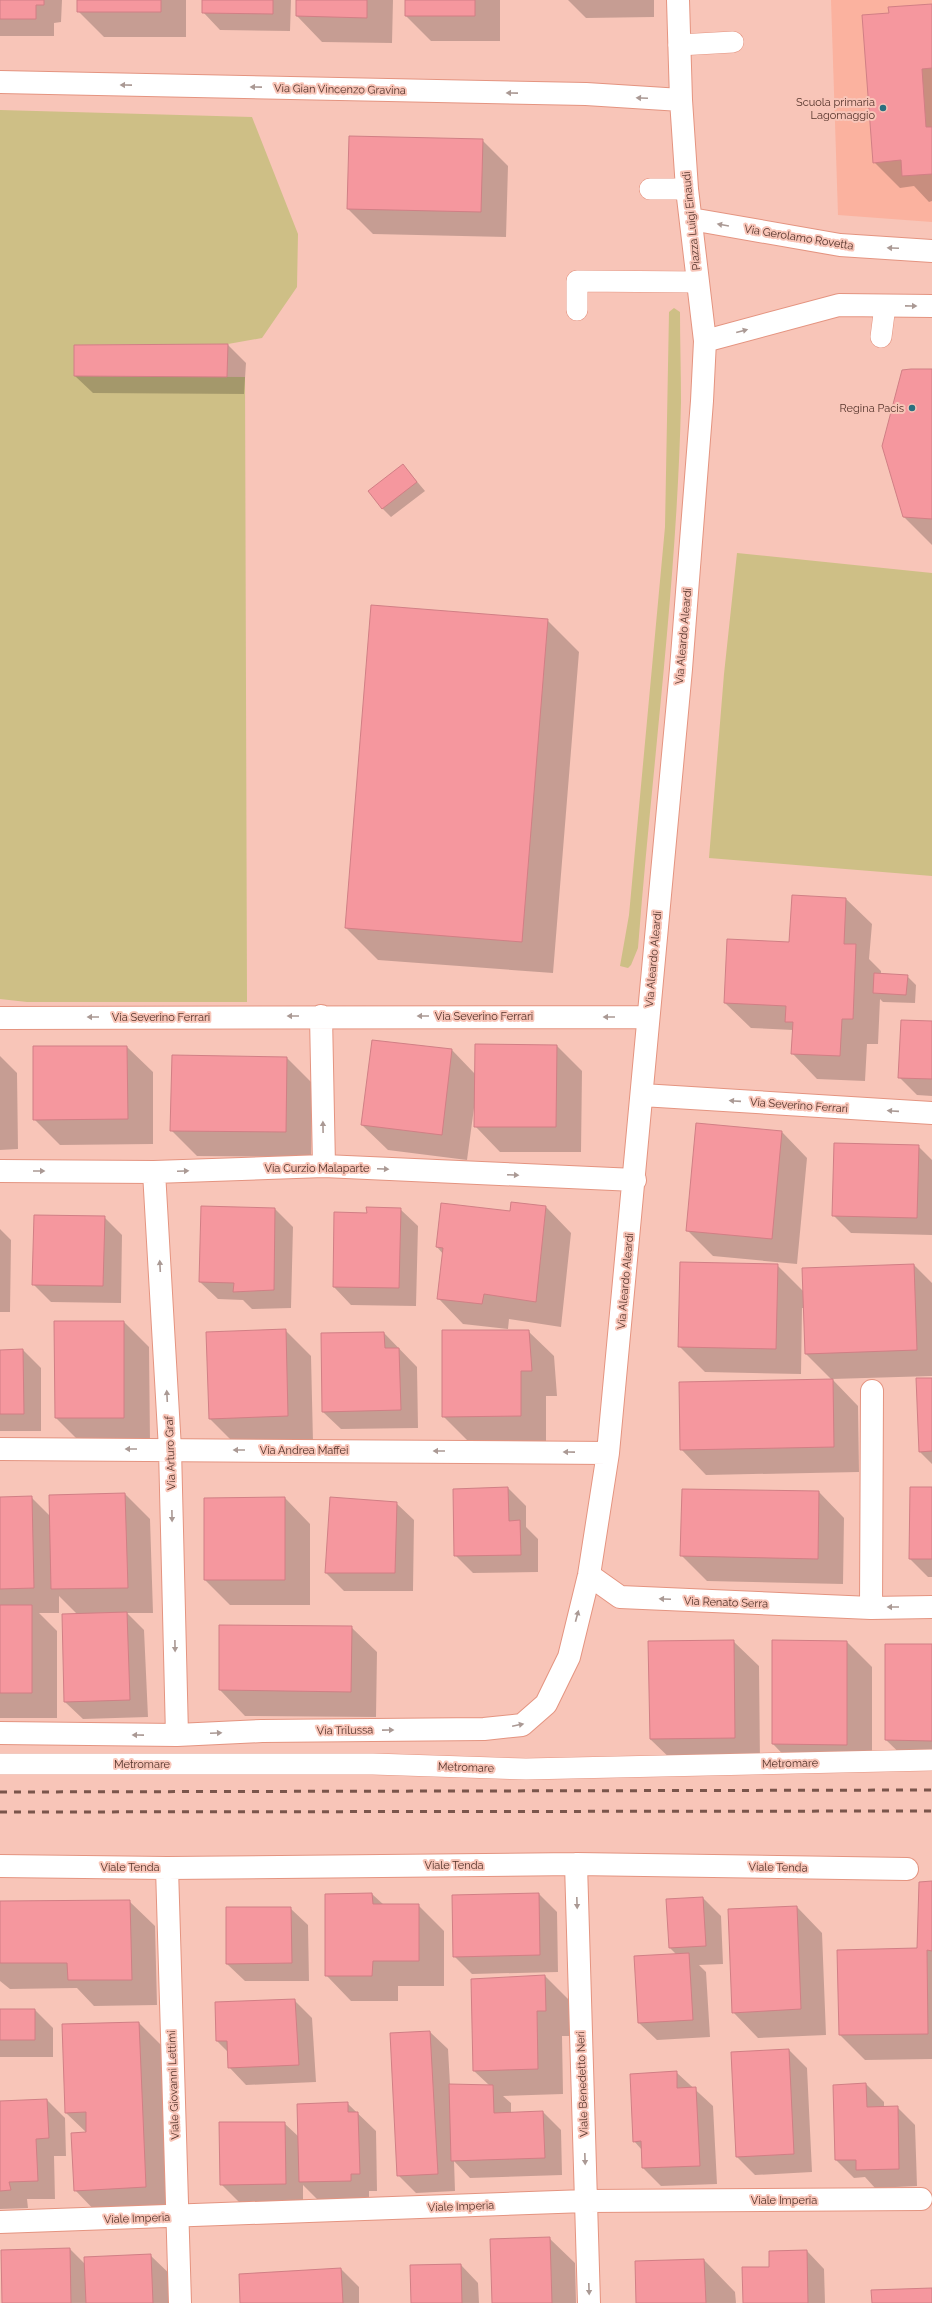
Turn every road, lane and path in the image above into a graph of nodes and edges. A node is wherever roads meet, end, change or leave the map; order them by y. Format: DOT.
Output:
graph roads {
  1 [pos="678,0"];
  2 [pos="733,42"];
  3 [pos="679,45"];
  4 [pos="0,82"];
  5 [pos="681,100"];
  6 [pos="650,189"];
  7 [pos="687,189"];
  8 [pos="691,219"];
  9 [pos="932,251"];
  10 [pos="698,282"];
  11 [pos="885,306"];
  12 [pos="932,306"];
  13 [pos="577,310"];
  14 [pos="882,337"];
  15 [pos="704,341"];
  16 [pos="321,1016"];
  17 [pos="648,1017"];
  18 [pos="0,1018"];
  19 [pos="642,1095"];
  20 [pos="932,1113"];
  21 [pos="324,1166"];
  22 [pos="0,1171"];
  23 [pos="154,1172"];
  24 [pos="634,1180"];
  25 [pos="872,1391"];
  26 [pos="0,1448"];
  27 [pos="170,1449"];
  28 [pos="608,1453"];
  29 [pos="589,1575"];
  30 [pos="932,1607"];
  31 [pos="871,1608"];
  32 [pos="0,1733"];
  33 [pos="177,1735"];
  34 [pos="932,1760"];
  35 [pos="0,1764"];
  36 [pos="576,1864"];
  37 [pos="0,1866"];
  38 [pos="167,1868"];
  39 [pos="907,1869"];
  40 [pos="921,2199"];
  41 [pos="586,2201"];
  42 [pos="177,2216"];
  43 [pos="0,2222"];
  44 [pos="180,2303"];
  45 [pos="589,2303"];
  1 -- 3 [label="street, Piazza Luigi Einaudi"];
  2 -- 3 [label="lane"];
  3 -- 5 [label="street, Piazza Luigi Einaudi"];
  5 -- 4 [label="street, Via Gian Vincenzo Gravina, one-way"];
  5 -- 7 [label="street, Piazza Luigi Einaudi"];
  6 -- 7 [label="lane"];
  7 -- 8 [label="street, Piazza Luigi Einaudi"];
  9 -- 8 [label="street, Via Gerolamo Rovetta, one-way"];
  8 -- 10 [label="street, Piazza Luigi Einaudi"];
  10 -- 13 [label="lane"];
  10 -- 15 [label="street, Piazza Luigi Einaudi"];
  11 -- 12 [label="street, one-way"];
  11 -- 14 [label="lane"];
  15 -- 11 [label="street, one-way"];
  15 -- 17 [label="street, Via Aleardo Aleardi"];
  17 -- 16 [label="street, Via Severino Ferrari, one-way"];
  16 -- 18 [label="street, Via Severino Ferrari, one-way"];
  21 -- 16 [label="street, one-way"];
  17 -- 19 [label="street, Via Aleardo Aleardi"];
  20 -- 19 [label="street, Via Severino Ferrari, one-way"];
  19 -- 24 [label="street, Via Aleardo Aleardi"];
  23 -- 21 [label="street, Via Curzio Malaparte, one-way"];
  21 -- 24 [label="street, Via Curzio Malaparte, one-way"];
  22 -- 23 [label="street, Via Curzio Malaparte, one-way"];
  27 -- 23 [label="street, Via Arturo Graf, one-way"];
  24 -- 28 [label="street, Via Aleardo Aleardi"];
  25 -- 31 [label="street"];
  27 -- 26 [label="street, Via Andrea Maffei, one-way"];
  28 -- 27 [label="street, Via Andrea Maffei, one-way"];
  27 -- 33 [label="street, Via Arturo Graf, one-way"];
  28 -- 29 [label="street, Via Aleardo Aleardi"];
  31 -- 29 [label="street, Via Renato Serra, one-way"];
  33 -- 29 [label="street, Via Trilussa, one-way"];
  30 -- 31 [label="street, Via Renato Serra, one-way"];
  33 -- 32 [label="street, Via Trilussa, one-way"];
  34 -- 35 [label="lane, Metromare"];
  36 -- 38 [label="street, Viale Tenda"];
  36 -- 39 [label="street, Viale Tenda"];
  36 -- 41 [label="street, Viale Benedetto Neri, one-way"];
  37 -- 38 [label="street, Viale Tenda"];
  38 -- 42 [label="street, Viale Giovanni Lettimi"];
  40 -- 41 [label="street, Viale Imperia"];
  41 -- 42 [label="street, Viale Imperia"];
  41 -- 45 [label="street, Viale Benedetto Neri, one-way"];
  42 -- 43 [label="street, Viale Imperia"];
  42 -- 44 [label="street, Viale Giovanni Lettimi"];
}
